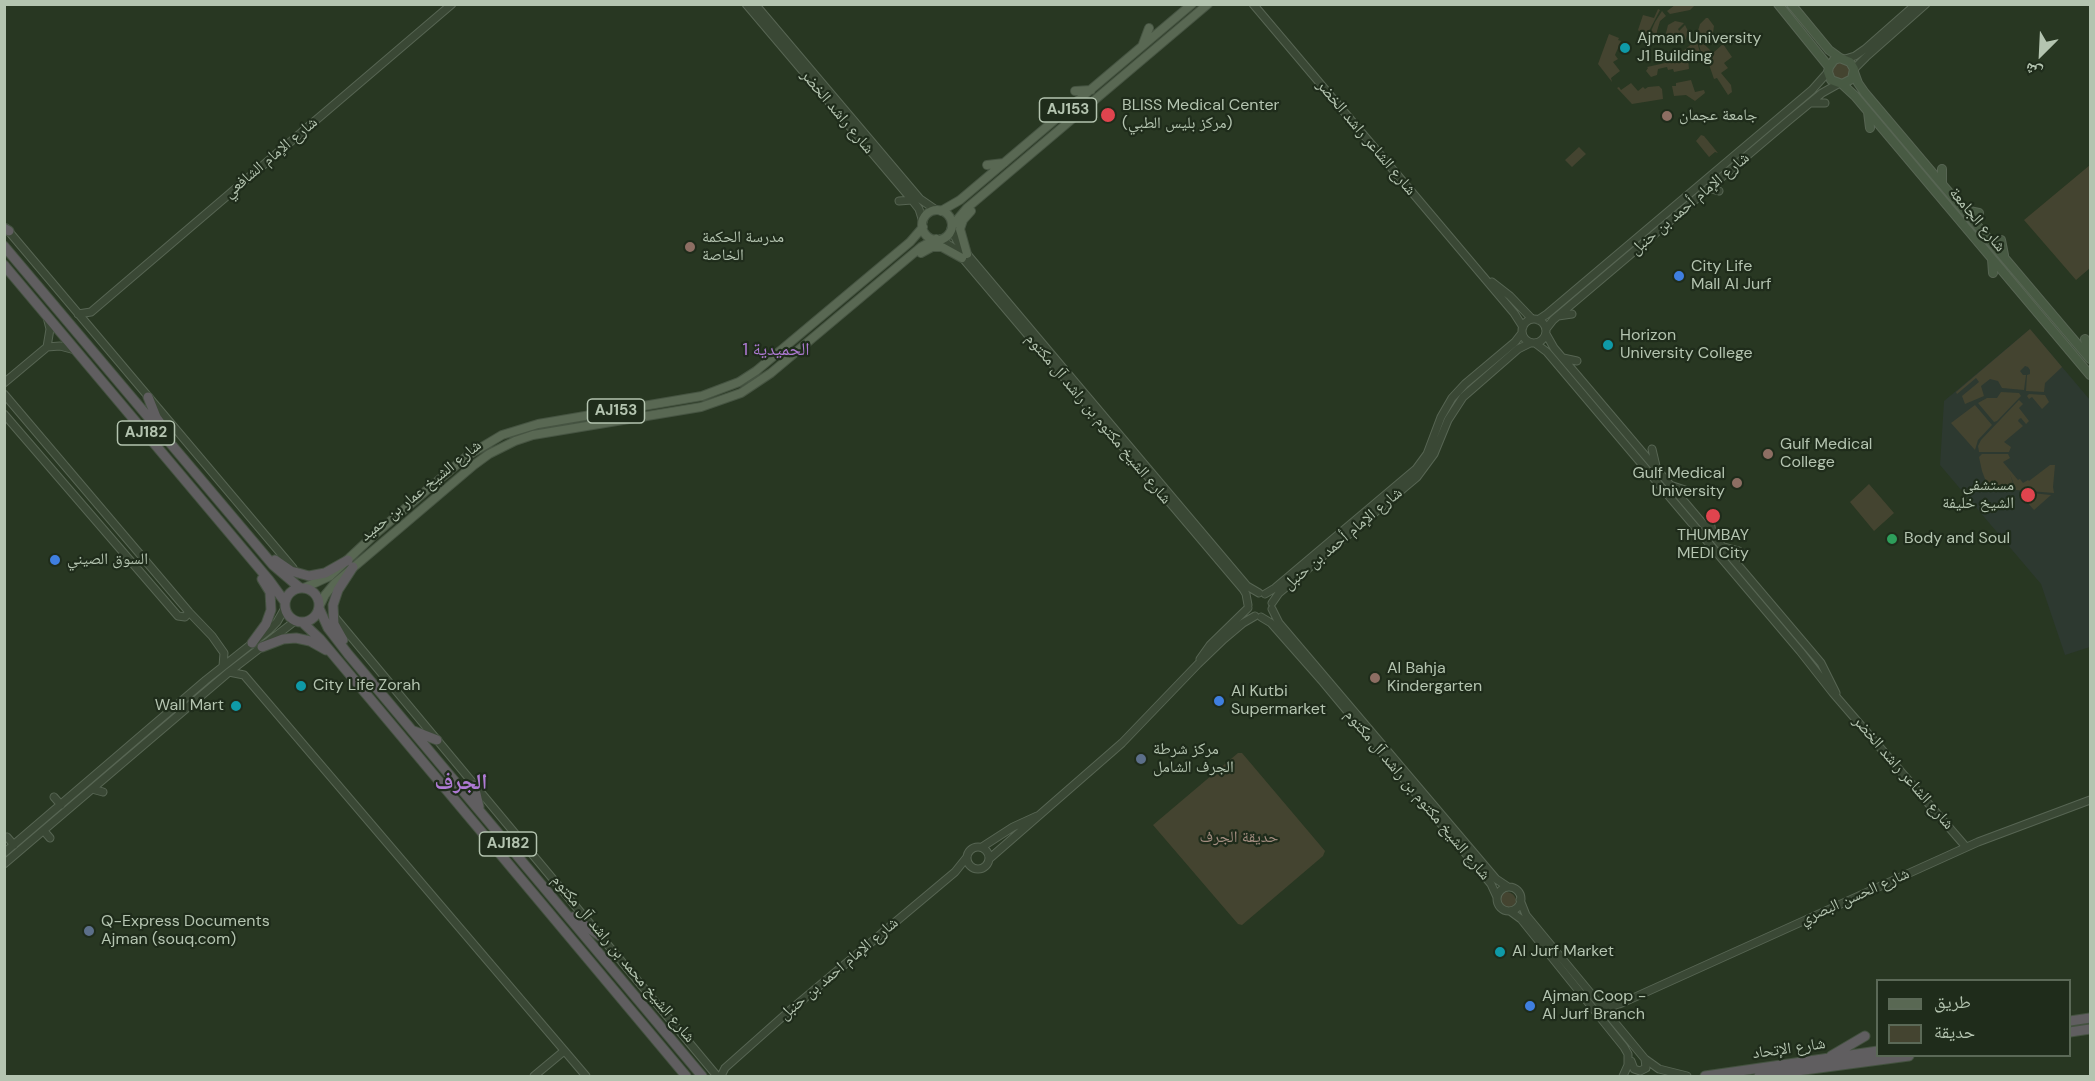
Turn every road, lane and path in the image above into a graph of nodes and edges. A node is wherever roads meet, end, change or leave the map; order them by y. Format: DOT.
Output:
graph roads {
  1 [pos="452,4"];
  2 [pos="746,4"];
  3 [pos="755,4"];
  4 [pos="1192,4"];
  5 [pos="1253,4"];
  6 [pos="1916,4"];
  7 [pos="1926,4"];
  8 [pos="1767,5"];
  9 [pos="1210,6"];
  10 [pos="1780,6"];
  11 [pos="1793,6"];
  12 [pos="1149,28"];
  13 [pos="1142,48"];
  14 [pos="1842,59"];
  15 [pos="1829,70"];
  16 [pos="1854,71"];
  17 [pos="1840,84"];
  18 [pos="1092,90"];
  19 [pos="1075,91"];
  20 [pos="1810,103"];
  21 [pos="1825,104"];
  22 [pos="1868,111"];
  23 [pos="1788,121"];
  24 [pos="1870,128"];
  25 [pos="1790,131"];
  26 [pos="1022,136"];
  27 [pos="1046,142"];
  28 [pos="1056,142"];
  29 [pos="1019,151"];
  30 [pos="1005,163"];
  31 [pos="987,165"];
  32 [pos="1942,169"];
  33 [pos="1942,183"];
  34 [pos="1708,188"];
  35 [pos="988,190"];
  36 [pos="1719,191"];
  37 [pos="1924,191"];
  38 [pos="1937,195"];
  39 [pos="912,200"];
  40 [pos="899,201"];
  41 [pos="938,210"];
  42 [pos="1964,210"];
  43 [pos="1682,211"];
  44 [pos="1979,213"];
  45 [pos="923,224"];
  46 [pos="1680,224"];
  47 [pos="952,227"];
  48 [pos="6,228"];
  49 [pos="938,239"];
  50 [pos="2001,240"];
  51 [pos="4,246"];
  52 [pos="964,256"];
  53 [pos="2004,257"];
  54 [pos="1992,259"];
  55 [pos="4,265"];
  56 [pos="897,268"];
  57 [pos="1478,271"];
  58 [pos="1993,273"];
  59 [pos="2011,282"];
  60 [pos="1596,284"];
  61 [pos="1608,285"];
  62 [pos="2041,301"];
  63 [pos="45,312"];
  64 [pos="91,312"];
  65 [pos="78,314"];
  66 [pos="1572,314"];
  67 [pos="1558,316"];
  68 [pos="1535,319"];
  69 [pos="2032,319"];
  70 [pos="2047,323"];
  71 [pos="87,324"];
  72 [pos="1522,330"];
  73 [pos="1546,332"];
  74 [pos="2085,339"];
  75 [pos="1533,343"];
  76 [pos="47,347"];
  77 [pos="78,352"];
  78 [pos="1563,358"];
  79 [pos="2090,358"];
  80 [pos="1577,361"];
  81 [pos="2091,375"];
  82 [pos="4,383"];
  83 [pos="4,394"];
  84 [pos="148,397"];
  85 [pos="4,414"];
  86 [pos="25,418"];
  87 [pos="16,427"];
  88 [pos="172,445"];
  89 [pos="1652,449"];
  90 [pos="1657,469"];
  91 [pos="1670,485"];
  92 [pos="1688,491"];
  93 [pos="1709,516"];
  94 [pos="1713,534"];
  95 [pos="253,541"];
  96 [pos="1723,547"];
  97 [pos="1739,551"];
  98 [pos="245,552"];
  99 [pos="351,564"];
  100 [pos="299,574"];
  101 [pos="302,588"];
  102 [pos="1262,594"];
  103 [pos="285,605"];
  104 [pos="1248,606"];
  105 [pos="1272,606"];
  106 [pos="319,607"];
  107 [pos="189,612"];
  108 [pos="333,614"];
  109 [pos="1258,617"];
  110 [pos="299,621"];
  111 [pos="252,643"];
  112 [pos="261,647"];
  113 [pos="223,650"];
  114 [pos="237,654"];
  115 [pos="333,654"];
  116 [pos="348,654"];
  117 [pos="244,660"];
  118 [pos="1813,660"];
  119 [pos="1198,664"];
  120 [pos="223,666"];
  121 [pos="229,672"];
  122 [pos="244,675"];
  123 [pos="193,703"];
  124 [pos="203,706"];
  125 [pos="411,729"];
  126 [pos="437,740"];
  127 [pos="148,742"];
  128 [pos="148,753"];
  129 [pos="474,785"];
  130 [pos="92,789"];
  131 [pos="103,792"];
  132 [pos="54,798"];
  133 [pos="2091,800"];
  134 [pos="61,805"];
  135 [pos="479,810"];
  136 [pos="1042,813"];
  137 [pos="44,831"];
  138 [pos="7,837"];
  139 [pos="50,838"];
  140 [pos="14,845"];
  141 [pos="981,847"];
  142 [pos="1966,847"];
  143 [pos="4,853"];
  144 [pos="967,857"];
  145 [pos="989,860"];
  146 [pos="4,864"];
  147 [pos="975,868"];
  148 [pos="955,872"];
  149 [pos="1508,887"];
  150 [pos="1497,897"];
  151 [pos="1520,900"];
  152 [pos="1510,911"];
  153 [pos="564,912"];
  154 [pos="600,936"];
  155 [pos="1622,1003"];
  156 [pos="1601,1005"];
  157 [pos="2091,1018"];
  158 [pos="2071,1021"];
  159 [pos="1619,1026"];
  160 [pos="2091,1029"];
  161 [pos="2071,1032"];
  162 [pos="1865,1036"];
  163 [pos="564,1051"];
  164 [pos="1876,1051"];
  165 [pos="1628,1054"];
  166 [pos="1902,1057"];
  167 [pos="1645,1059"];
  168 [pos="1825,1060"];
  169 [pos="725,1068"];
  170 [pos="711,1070"];
  171 [pos="534,1077"];
  172 [pos="586,1077"];
  173 [pos="686,1077"];
  174 [pos="702,1077"];
  175 [pos="719,1077"];
  176 [pos="1623,1077"];
  177 [pos="1687,1077"];
  178 [pos="1705,1077"];
  179 [pos="1759,1077"];
  1 -- 64 [label="street, شارع الإمام الشافعي"];
  2 -- 39 [label="street, شارع راشد الخضر"];
  3 -- 41 [label="street, شارع راشد الخضر"];
  4 -- 13 [label="main road, AJ153"];
  5 -- 57 [label="street, شارع الشاعر راشد الخضر"];
  6 -- 14 [label="street"];
  7 -- 16 [label="street"];
  8 -- 10 [label="main road"];
  9 -- 27 [label="main road, AJ153"];
  10 -- 15 [label="main road"];
  11 -- 14 [label="main road"];
  12 -- 13 [label="main road"];
  13 -- 18 [label="main road, AJ153"];
  14 -- 15 [label="main road"];
  14 -- 16 [label="main road"];
  15 -- 17 [label="main road"];
  15 -- 68 [label="street, شارع الإمام أحمد بن حنبل"];
  16 -- 17 [label="main road"];
  16 -- 33 [label="main road, شارع الجامعة"];
  17 -- 20 [label="street, شارع الإمام أحمد بن حنبل"];
  17 -- 22 [label="main road, شارع الجامعة"];
  18 -- 19 [label="main road"];
  18 -- 29 [label="main road, AJ153"];
  20 -- 21 [label="street"];
  20 -- 23 [label="street, شارع الإمام أحمد بن حنبل"];
  22 -- 24 [label="main road"];
  22 -- 38 [label="main road, شارع الجامعة"];
  23 -- 25 [label="street"];
  23 -- 34 [label="street, شارع الإمام أحمد بن حنبل"];
  26 -- 29 [label="main road"];
  27 -- 28 [label="main road"];
  27 -- 35 [label="main road, AJ153"];
  29 -- 30 [label="main road, AJ153"];
  30 -- 31 [label="main road"];
  30 -- 41 [label="main road, AJ153"];
  32 -- 33 [label="main road"];
  33 -- 42 [label="main road, شارع الجامعة"];
  34 -- 36 [label="street"];
  34 -- 43 [label="street, شارع الإمام أحمد بن حنبل"];
  35 -- 47 [label="main road, AJ153"];
  35 -- 52 [label="main road"];
  37 -- 38 [label="main road"];
  38 -- 54 [label="main road, شارع الجامعة"];
  39 -- 40 [label="street"];
  39 -- 45 [label="street, شارع راشد الخضر"];
  41 -- 45 [label="main road"];
  41 -- 47 [label="main road"];
  42 -- 44 [label="main road"];
  42 -- 53 [label="main road, شارع الجامعة"];
  43 -- 46 [label="street"];
  43 -- 60 [label="street, شارع الإمام أحمد بن حنبل"];
  45 -- 49 [label="main road"];
  45 -- 99 [label="main road, شارع الشيخ عمار بن حميد / AJ153"];
  47 -- 49 [label="main road"];
  47 -- 52 [label="street, شارع الشيخ مكتوم بن راشد آل مكتوم"];
  48 -- 65 [label="street"];
  49 -- 52 [label="street, شارع الشيخ مكتوم بن راشد آل مكتوم"];
  49 -- 56 [label="main road, شارع الشيخ عمار بن حميد / AJ153"];
  50 -- 53 [label="main road"];
  51 -- 88 [label="highway, AJ182"];
  52 -- 56 [label="main road"];
  52 -- 102 [label="street, شارع الشيخ مكتوم بن راشد آل مكتوم"];
  52 -- 104 [label="street, شارع الشيخ مكتوم بن راشد آل مكتوم"];
  53 -- 62 [label="main road, شارع الجامعة"];
  54 -- 58 [label="main road"];
  54 -- 59 [label="main road, شارع الجامعة"];
  55 -- 63 [label="highway, AJ182"];
  56 -- 99 [label="main road, شارع الشيخ عمار بن حميد / AJ153"];
  57 -- 68 [label="street, شارع الشاعر راشد الخضر"];
  57 -- 72 [label="street, شارع الشاعر راشد الخضر"];
  59 -- 62 [label="main road"];
  59 -- 70 [label="main road, شارع الجامعة"];
  60 -- 61 [label="street"];
  60 -- 67 [label="street, شارع الإمام أحمد بن حنبل"];
  62 -- 79 [label="main road, شارع الجامعة"];
  63 -- 76 [label="street"];
  63 -- 77 [label="highway, AJ182"];
  64 -- 65 [label="street"];
  64 -- 71 [label="street"];
  65 -- 71 [label="street"];
  66 -- 67 [label="street"];
  67 -- 73 [label="street, شارع الإمام أحمد بن حنبل"];
  68 -- 72 [label="street"];
  68 -- 73 [label="street"];
  69 -- 70 [label="main road"];
  70 -- 81 [label="main road, شارع الجامعة"];
  71 -- 84 [label="street"];
  72 -- 75 [label="street"];
  72 -- 102 [label="street, شارع الإمام أحمد بن حنبل"];
  73 -- 75 [label="street"];
  73 -- 78 [label="street, شارع الشاعر راشد الخضر"];
  74 -- 79 [label="main road"];
  75 -- 105 [label="street, شارع الإمام أحمد بن حنبل"];
  75 -- 118 [label="street, شارع الشاعر راشد الخضر"];
  76 -- 77 [label="street"];
  76 -- 82 [label="street"];
  77 -- 98 [label="highway, AJ182"];
  78 -- 80 [label="street"];
  78 -- 90 [label="street, شارع الشاعر راشد الخضر"];
  83 -- 86 [label="street"];
  84 -- 88 [label="highway"];
  84 -- 100 [label="street"];
  85 -- 87 [label="street"];
  86 -- 87 [label="street"];
  86 -- 107 [label="street"];
  87 -- 107 [label="street"];
  88 -- 95 [label="highway, AJ182"];
  89 -- 90 [label="street"];
  90 -- 91 [label="street, شارع الشاعر راشد الخضر"];
  91 -- 92 [label="street"];
  91 -- 94 [label="street, شارع الشاعر راشد الخضر"];
  93 -- 94 [label="street"];
  94 -- 96 [label="street, شارع الشاعر راشد الخضر"];
  95 -- 100 [label="highway"];
  95 -- 101 [label="highway, AJ182"];
  96 -- 97 [label="street"];
  96 -- 118 [label="street, شارع الشاعر راشد الخضر"];
  98 -- 103 [label="highway, AJ182"];
  98 -- 111 [label="highway"];
  99 -- 100 [label="highway"];
  99 -- 101 [label="main road, شارع الشيخ عمار بن حميد / AJ153"];
  99 -- 106 [label="main road, شارع الشيخ عمار بن حميد / AJ153"];
  99 -- 108 [label="highway"];
  101 -- 103 [label="highway"];
  101 -- 106 [label="highway"];
  102 -- 104 [label="street"];
  102 -- 105 [label="street"];
  103 -- 110 [label="highway"];
  103 -- 111 [label="street"];
  104 -- 109 [label="street"];
  104 -- 119 [label="street"];
  105 -- 109 [label="street"];
  105 -- 149 [label="street, شارع الشيخ مكتوم بن راشد آل مكتوم"];
  106 -- 110 [label="highway"];
  106 -- 116 [label="highway, شارع الشيخ محمد بن راشد آل مكتوم / AJ182"];
  107 -- 113 [label="street"];
  108 -- 116 [label="highway"];
  108 -- 126 [label="street"];
  109 -- 119 [label="street"];
  109 -- 150 [label="street, شارع الشيخ مكتوم بن راشد آل مكتوم"];
  110 -- 112 [label="street"];
  110 -- 115 [label="highway, شارع الشيخ محمد بن راشد آل مكتوم / AJ182"];
  111 -- 114 [label="street"];
  112 -- 115 [label="highway"];
  112 -- 117 [label="street"];
  113 -- 114 [label="street"];
  113 -- 120 [label="street"];
  114 -- 120 [label="street"];
  115 -- 173 [label="highway, شارع الشيخ محمد بن راشد آل مكتوم / AJ182"];
  116 -- 125 [label="highway, شارع الشيخ محمد بن راشد آل مكتوم / AJ182"];
  117 -- 121 [label="street"];
  117 -- 122 [label="street"];
  118 -- 142 [label="street, شارع الشاعر راشد الخضر"];
  119 -- 136 [label="street"];
  120 -- 134 [label="street"];
  121 -- 122 [label="street"];
  121 -- 123 [label="street"];
  122 -- 163 [label="street"];
  123 -- 124 [label="street"];
  123 -- 127 [label="street"];
  125 -- 126 [label="highway"];
  125 -- 135 [label="highway, شارع الشيخ محمد بن راشد آل مكتوم / AJ182"];
  126 -- 129 [label="street"];
  127 -- 128 [label="street"];
  127 -- 130 [label="street"];
  129 -- 135 [label="highway"];
  129 -- 154 [label="street"];
  130 -- 131 [label="street"];
  130 -- 137 [label="street"];
  132 -- 134 [label="street"];
  133 -- 142 [label="street, شارع الحسن البصري"];
  134 -- 140 [label="street"];
  135 -- 153 [label="highway, شارع الشيخ محمد بن راشد آل مكتوم / AJ182"];
  136 -- 141 [label="street"];
  136 -- 145 [label="street"];
  137 -- 139 [label="street"];
  137 -- 146 [label="street"];
  138 -- 140 [label="street"];
  140 -- 143 [label="street"];
  141 -- 144 [label="street"];
  141 -- 145 [label="street"];
  142 -- 155 [label="street, شارع الحسن البصري"];
  144 -- 147 [label="street"];
  144 -- 148 [label="street, شارع الإمام احمد بن حنبل"];
  145 -- 147 [label="street"];
  147 -- 148 [label="street, شارع الإمام احمد بن حنبل"];
  148 -- 169 [label="street, شارع الإمام احمد بن حنبل"];
  149 -- 150 [label="street"];
  149 -- 151 [label="street"];
  150 -- 152 [label="street"];
  151 -- 152 [label="street"];
  151 -- 156 [label="street"];
  152 -- 165 [label="street"];
  153 -- 154 [label="highway"];
  153 -- 174 [label="highway, شارع الشيخ محمد بن راشد آل مكتوم / AJ182"];
  154 -- 170 [label="street"];
  155 -- 156 [label="street, شارع الحسن البصري"];
  155 -- 159 [label="street"];
  156 -- 159 [label="street"];
  157 -- 158 [label="highway"];
  159 -- 167 [label="street"];
  160 -- 161 [label="highway"];
  162 -- 168 [label="highway"];
  163 -- 171 [label="street"];
  163 -- 172 [label="street"];
  164 -- 168 [label="highway, شارع الإتحاد"];
  165 -- 167 [label="street"];
  165 -- 176 [label="street"];
  166 -- 179 [label="highway, شارع الإتحاد"];
  167 -- 177 [label="street"];
  168 -- 178 [label="highway, شارع الإتحاد"];
  169 -- 170 [label="street"];
  169 -- 175 [label="street, شارع الإمام احمد بن حنبل"];
  170 -- 175 [label="street"];
}
